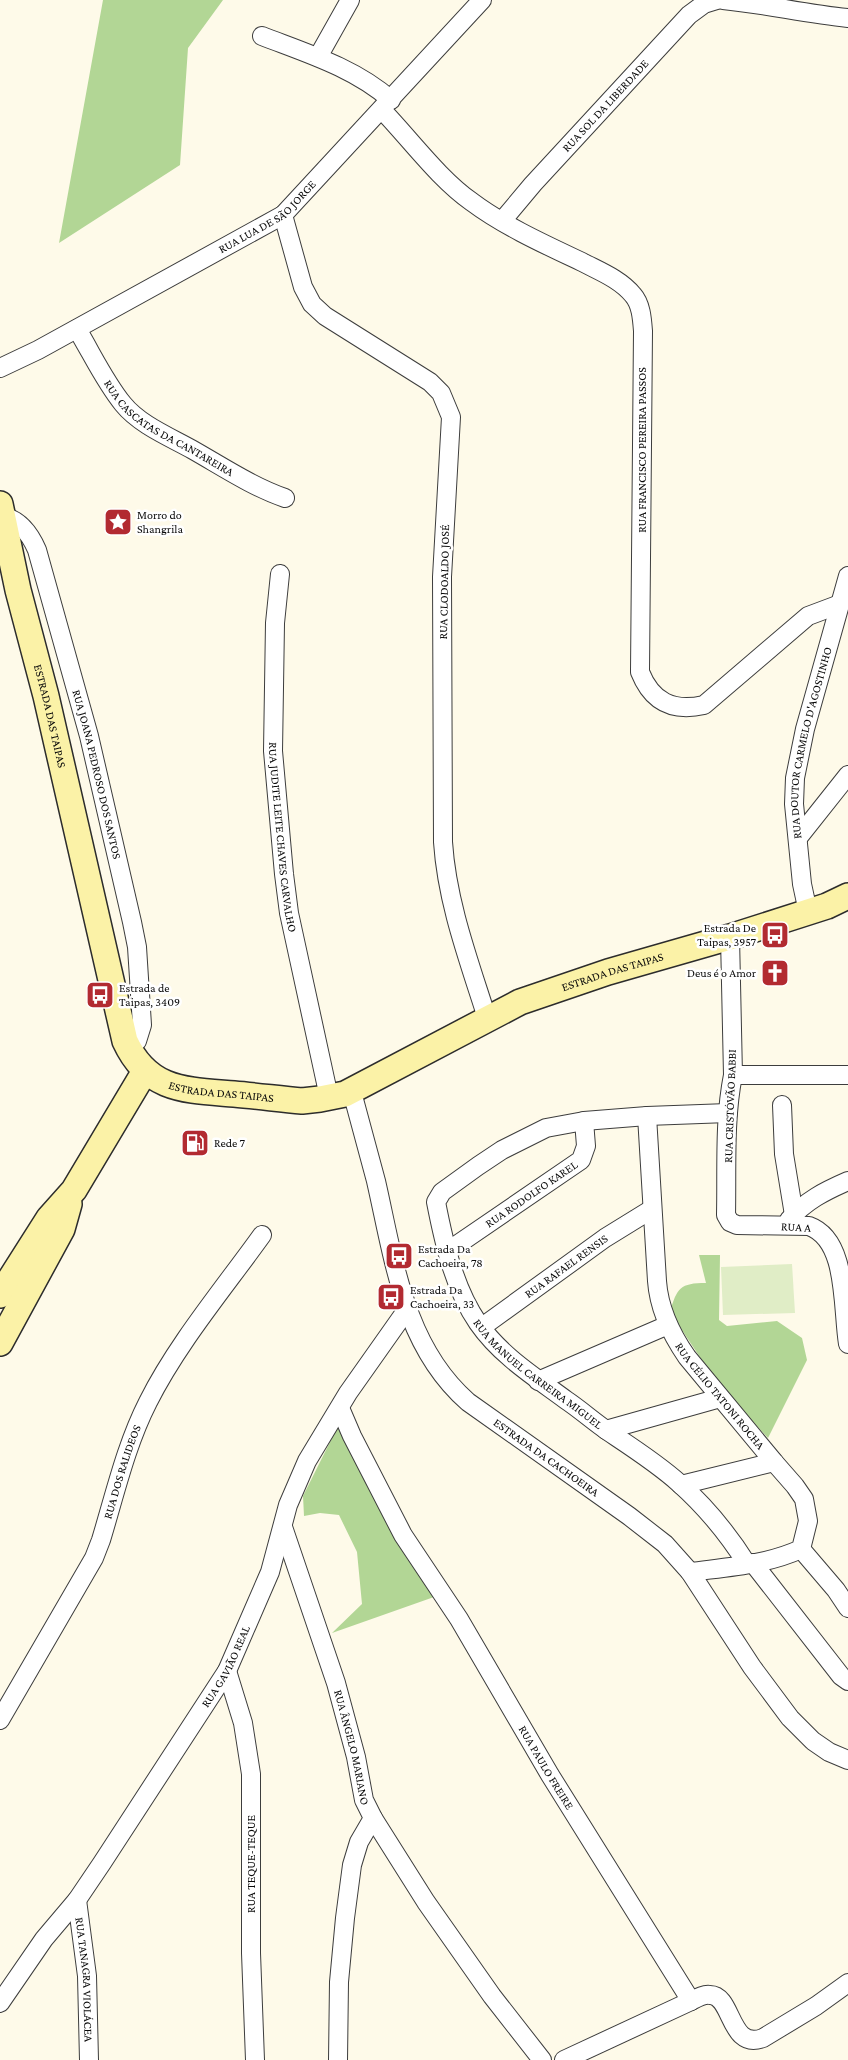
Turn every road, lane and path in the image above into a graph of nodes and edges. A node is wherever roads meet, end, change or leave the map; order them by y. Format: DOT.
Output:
graph roads {
  1 [pos="350,0"];
  2 [pos="482,0"];
  3 [pos="717,0"];
  4 [pos="723,0"];
  5 [pos="848,18"];
  6 [pos="262,36"];
  7 [pos="318,57"];
  8 [pos="386,105"];
  9 [pos="283,215"];
  10 [pos="502,221"];
  11 [pos="77,329"];
  12 [pos="0,368"];
  13 [pos="285,498"];
  14 [pos="1,512"];
  15 [pos="280,574"];
  16 [pos="848,576"];
  17 [pos="840,604"];
  18 [pos="848,775"];
  19 [pos="798,838"];
  20 [pos="848,896"];
  21 [pos="808,912"];
  22 [pos="730,937"];
  23 [pos="488,1018"];
  24 [pos="129,1049"];
  25 [pos="145,1071"];
  26 [pos="848,1074"];
  27 [pos="733,1075"];
  28 [pos="341,1094"];
  29 [pos="782,1105"];
  30 [pos="728,1113"];
  31 [pos="647,1116"];
  32 [pos="584,1121"];
  33 [pos="848,1181"];
  34 [pos="74,1190"];
  35 [pos="652,1209"];
  36 [pos="726,1215"];
  37 [pos="789,1220"];
  38 [pos="262,1235"];
  39 [pos="448,1250"];
  40 [pos="0,1295"];
  41 [pos="847,1302"];
  42 [pos="408,1308"];
  43 [pos="668,1326"];
  44 [pos="482,1328"];
  45 [pos="0,1343"];
  46 [pos="848,1344"];
  47 [pos="538,1381"];
  48 [pos="720,1398"];
  49 [pos="340,1408"];
  50 [pos="606,1430"];
  51 [pos="774,1462"];
  52 [pos="681,1484"];
  53 [pos="282,1527"];
  54 [pos="800,1549"];
  55 [pos="750,1564"];
  56 [pos="690,1572"];
  57 [pos="848,1608"];
  58 [pos="227,1671"];
  59 [pos="848,1681"];
  60 [pos="0,1720"];
  61 [pos="848,1760"];
  62 [pos="374,1818"];
  63 [pos="77,1900"];
  64 [pos="848,1983"];
  65 [pos="691,2001"];
  66 [pos="0,2002"];
  67 [pos="338,2052"];
  68 [pos="89,2060"];
  69 [pos="255,2060"];
  70 [pos="351,2060"];
  71 [pos="542,2060"];
  72 [pos="564,2060"];
  1 -- 7 [label="street"];
  2 -- 8 [label="street, RUA LUA DE SÃO JORGE"];
  3 -- 10 [label="street, RUA SOL DA LIBERDADE"];
  4 -- 5 [label="street"];
  6 -- 7 [label="street, RUA FRANCISCO PEREIRA PASSOS"];
  7 -- 8 [label="street, RUA FRANCISCO PEREIRA PASSOS"];
  8 -- 9 [label="street, RUA LUA DE SÃO JORGE"];
  8 -- 10 [label="street, RUA FRANCISCO PEREIRA PASSOS"];
  9 -- 11 [label="street, RUA LUA DE SÃO JORGE"];
  9 -- 23 [label="street, RUA CLODOALDO JOSÉ"];
  10 -- 17 [label="street, RUA FRANCISCO PEREIRA PASSOS"];
  11 -- 12 [label="street, RUA LUA DE SÃO JORGE"];
  11 -- 13 [label="street, RUA CASCATAS DA CANTAREIRA"];
  14 -- 24 [label="main road, ESTRADA DAS TAIPAS"];
  14 -- 24 [label="street, RUA JOANA PEDROSO DOS SANTOS"];
  15 -- 28 [label="street, RUA JUDITE LEITE CHAVES CARVALHO"];
  16 -- 17 [label="street, RUA DOUTOR CARMELO D'AGOSTINHO"];
  17 -- 19 [label="street, RUA DOUTOR CARMELO D'AGOSTINHO"];
  18 -- 19 [label="street"];
  19 -- 21 [label="street, RUA DOUTOR CARMELO D'AGOSTINHO"];
  20 -- 21 [label="main road, ESTRADA DAS TAIPAS"];
  21 -- 22 [label="main road, ESTRADA DAS TAIPAS"];
  22 -- 23 [label="main road, ESTRADA DAS TAIPAS"];
  22 -- 27 [label="street, RUA CRISTÓVÃO BABBI"];
  23 -- 28 [label="main road, ESTRADA DAS TAIPAS"];
  24 -- 25 [label="main road, ESTRADA DAS TAIPAS"];
  25 -- 28 [label="main road, ESTRADA DAS TAIPAS"];
  25 -- 34 [label="main road"];
  26 -- 27 [label="street"];
  27 -- 30 [label="street, RUA CRISTÓVÃO BABBI"];
  28 -- 42 [label="street, ESTRADA DA CACHOEIRA"];
  29 -- 37 [label="street"];
  30 -- 31 [label="street, RUA MANUEL CARREIRA MIGUEL"];
  30 -- 36 [label="street, RUA CRISTÓVÃO BABBI"];
  31 -- 32 [label="street, RUA MANUEL CARREIRA MIGUEL"];
  31 -- 35 [label="street, RUA CÉLIO TATONI ROCHA"];
  32 -- 39 [label="street, RUA RODOLFO KAREL"];
  32 -- 39 [label="street, RUA MANUEL CARREIRA MIGUEL"];
  33 -- 37 [label="street"];
  34 -- 40 [label="main road"];
  34 -- 45 [label="main road"];
  35 -- 43 [label="street, RUA CÉLIO TATONI ROCHA"];
  35 -- 44 [label="street, RUA RAFAEL RENSIS"];
  36 -- 37 [label="street, RUA A"];
  37 -- 41 [label="street, RUA A"];
  38 -- 60 [label="street, RUA DOS RALIDEOS"];
  39 -- 44 [label="street, RUA MANUEL CARREIRA MIGUEL"];
  41 -- 46 [label="street, RUA A"];
  42 -- 49 [label="street, RUA GAVIÃO REAL"];
  42 -- 56 [label="street, ESTRADA DA CACHOEIRA"];
  43 -- 47 [label="street"];
  43 -- 48 [label="street, RUA CÉLIO TATONI ROCHA"];
  44 -- 47 [label="street, RUA MANUEL CARREIRA MIGUEL"];
  47 -- 50 [label="street, RUA MANUEL CARREIRA MIGUEL"];
  48 -- 50 [label="street"];
  48 -- 51 [label="street, RUA CÉLIO TATONI ROCHA"];
  49 -- 53 [label="street, RUA GAVIÃO REAL"];
  49 -- 65 [label="street, RUA PAULO FREIRE"];
  50 -- 52 [label="street, RUA MANUEL CARREIRA MIGUEL"];
  51 -- 52 [label="street"];
  51 -- 54 [label="street, RUA CÉLIO TATONI ROCHA"];
  52 -- 55 [label="street, RUA MANUEL CARREIRA MIGUEL"];
  53 -- 58 [label="street, RUA GAVIÃO REAL"];
  53 -- 62 [label="street, RUA ÂNGELO MARIANO"];
  54 -- 55 [label="street"];
  54 -- 57 [label="street"];
  55 -- 56 [label="street"];
  55 -- 59 [label="street, RUA MANUEL CARREIRA MIGUEL"];
  56 -- 61 [label="street, ESTRADA DA CACHOEIRA"];
  58 -- 63 [label="street, RUA GAVIÃO REAL"];
  58 -- 69 [label="street, RUA TEQUE-TEQUE"];
  62 -- 67 [label="street, RUA ÂNGELO MARIANO"];
  62 -- 71 [label="street"];
  63 -- 66 [label="street, RUA GAVIÃO REAL"];
  63 -- 68 [label="street, RUA TANAGRA VIOLÁCEA"];
  64 -- 65 [label="street"];
  65 -- 72 [label="street"];
  67 -- 70 [label="street"];
}
